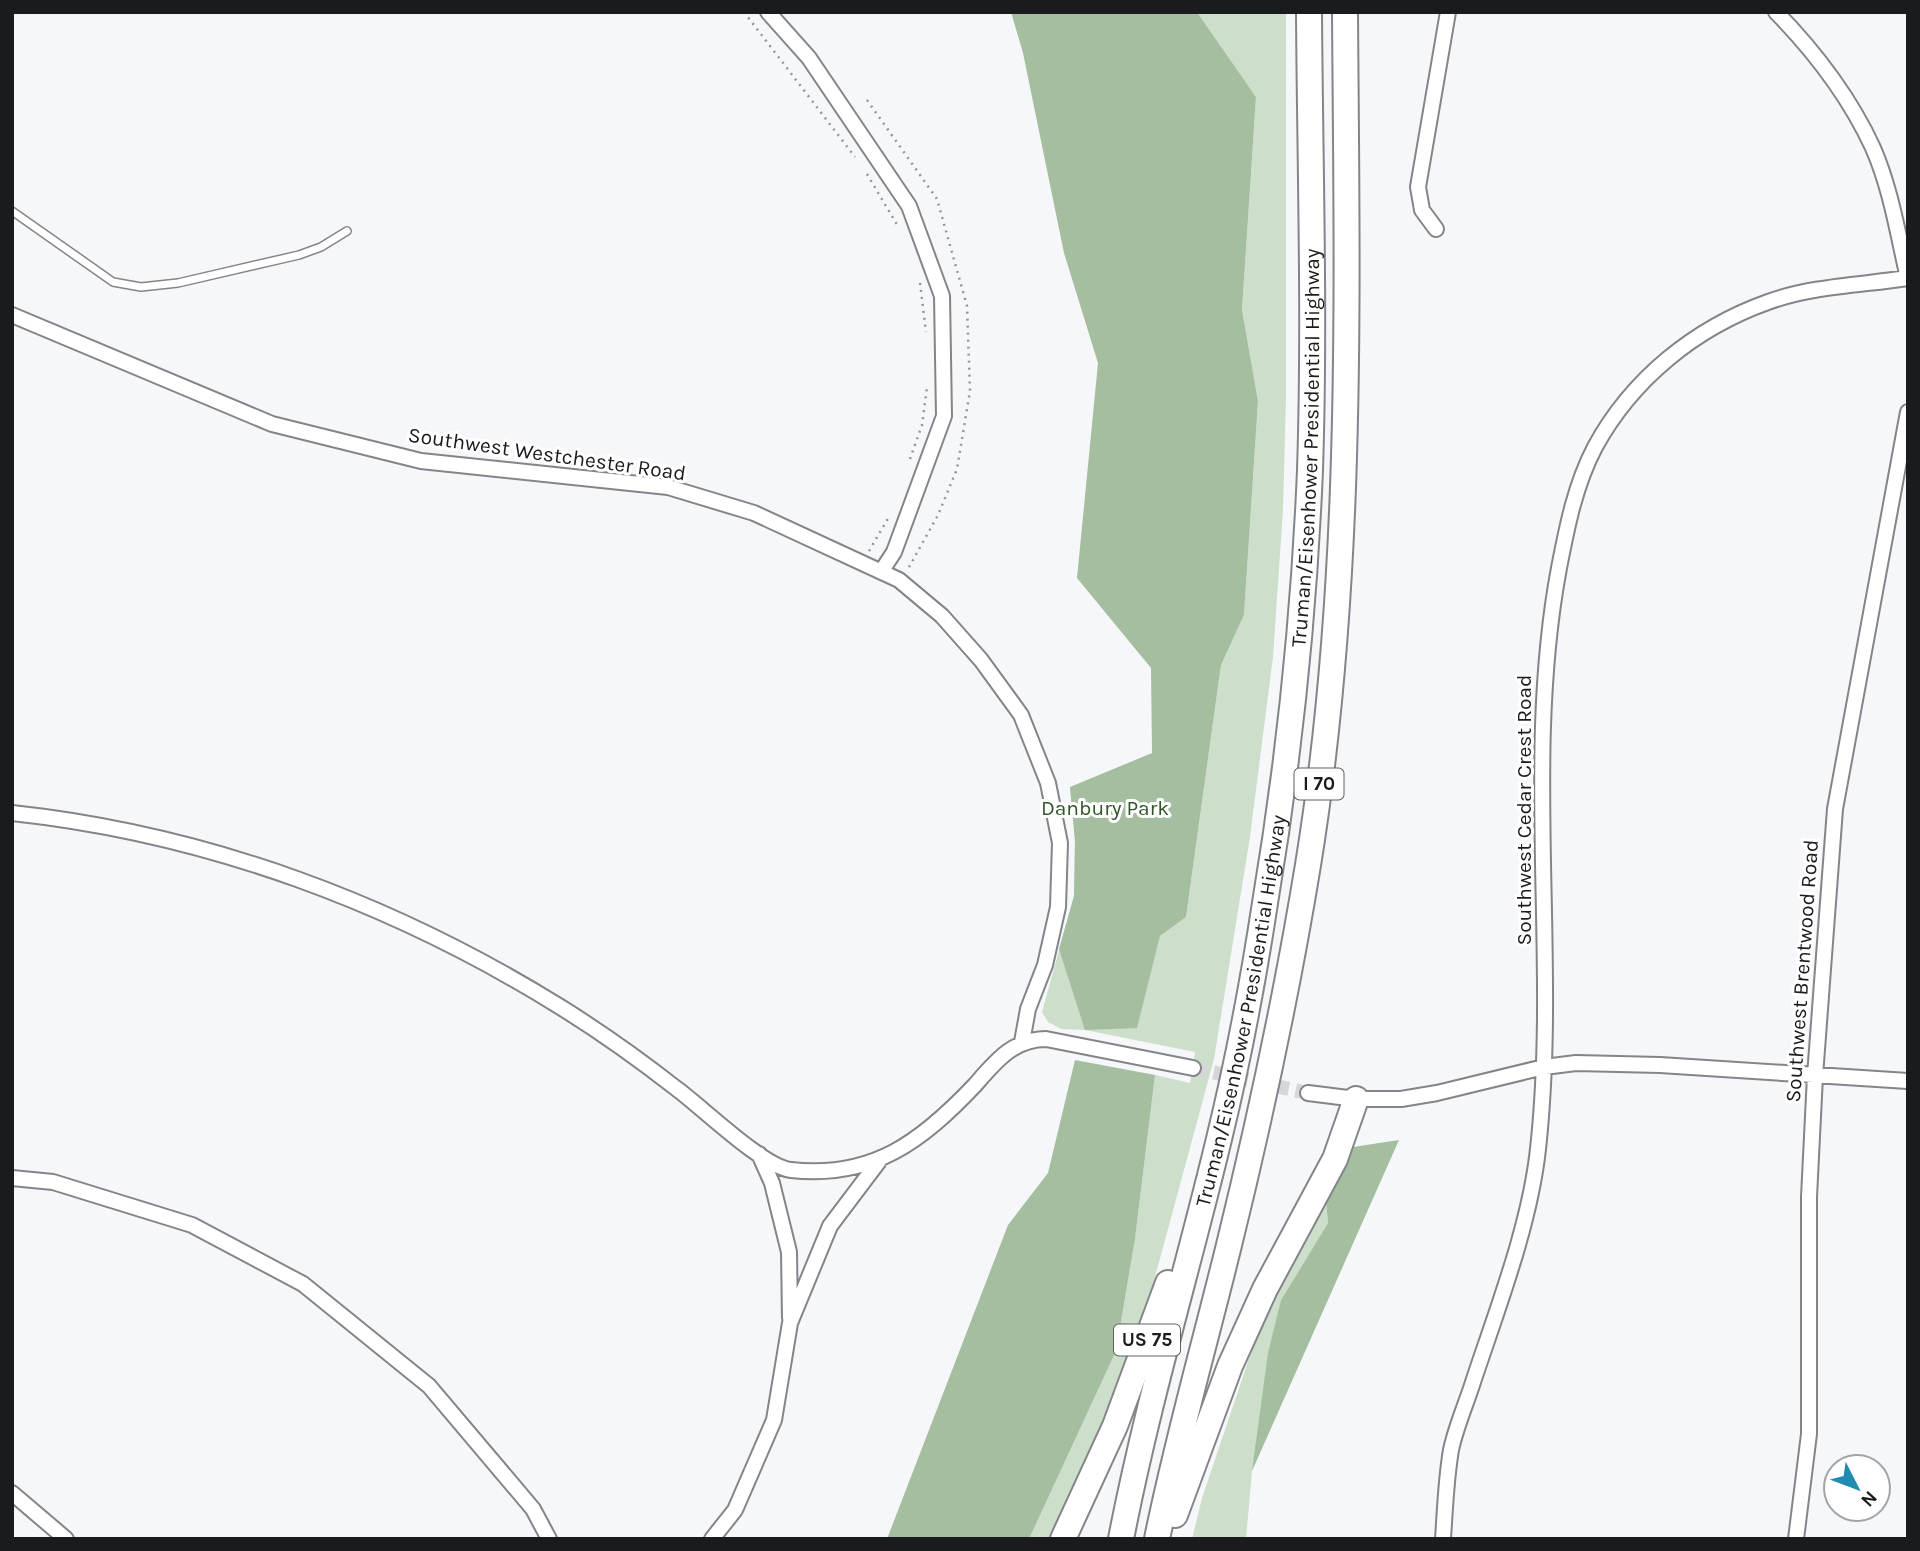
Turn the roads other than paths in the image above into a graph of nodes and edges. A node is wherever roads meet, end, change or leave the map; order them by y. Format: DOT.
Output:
graph roads {
  1 [pos="768,12"];
  2 [pos="1309,12"];
  3 [pos="1345,12"];
  4 [pos="1357,12"];
  5 [pos="1448,12"];
  6 [pos="1776,12"];
  7 [pos="1346,116"];
  8 [pos="12,211"];
  9 [pos="1436,229"];
  10 [pos="347,231"];
  11 [pos="1908,278"];
  12 [pos="12,315"];
  13 [pos="1908,412"];
  14 [pos="881,572"];
  15 [pos="12,813"];
  16 [pos="1022,1042"];
  17 [pos="1544,1067"];
  18 [pos="1193,1068"];
  19 [pos="1815,1076"];
  20 [pos="1908,1081"];
  21 [pos="1308,1093"];
  22 [pos="1356,1099"];
  23 [pos="1219,1137"];
  24 [pos="758,1154"];
  25 [pos="880,1160"];
  26 [pos="12,1178"];
  27 [pos="790,1323"];
  28 [pos="12,1493"];
  29 [pos="66,1539"];
  30 [pos="549,1539"];
  31 [pos="712,1539"];
  32 [pos="1063,1539"];
  33 [pos="1121,1539"];
  34 [pos="1157,1539"];
  35 [pos="1166,1539"];
  36 [pos="1443,1539"];
  37 [pos="1796,1539"];
  1 -- 14 [label="street"];
  2 -- 23 [label="highway, Truman/Eisenhower Presidential Highway / I 70"];
  3 -- 7 [label="highway, Truman/Eisenhower Presidential Highway / I 70"];
  4 -- 7 [label="highway"];
  5 -- 9 [label="street"];
  6 -- 11 [label="street"];
  7 -- 34 [label="highway, Truman/Eisenhower Presidential Highway / I 70"];
  8 -- 10 [label="lane"];
  11 -- 17 [label="street, Southwest Cedar Crest Road"];
  12 -- 14 [label="street, Southwest Westchester Road"];
  13 -- 19 [label="street, Southwest Brentwood Road"];
  14 -- 16 [label="street, Southwest Westchester Road"];
  15 -- 24 [label="street"];
  16 -- 18 [label="street"];
  16 -- 25 [label="street"];
  17 -- 19 [label="street"];
  17 -- 22 [label="street"];
  17 -- 36 [label="street, Southwest Cedar Crest Road"];
  19 -- 20 [label="street"];
  19 -- 37 [label="street, Southwest Brentwood Road"];
  21 -- 22 [label="street"];
  22 -- 35 [label="highway"];
  23 -- 32 [label="highway, US 75"];
  23 -- 33 [label="highway, Truman/Eisenhower Presidential Highway / I 70"];
  24 -- 25 [label="street"];
  24 -- 27 [label="street"];
  25 -- 27 [label="street"];
  26 -- 30 [label="street"];
  27 -- 31 [label="street"];
  28 -- 29 [label="street"];
}
